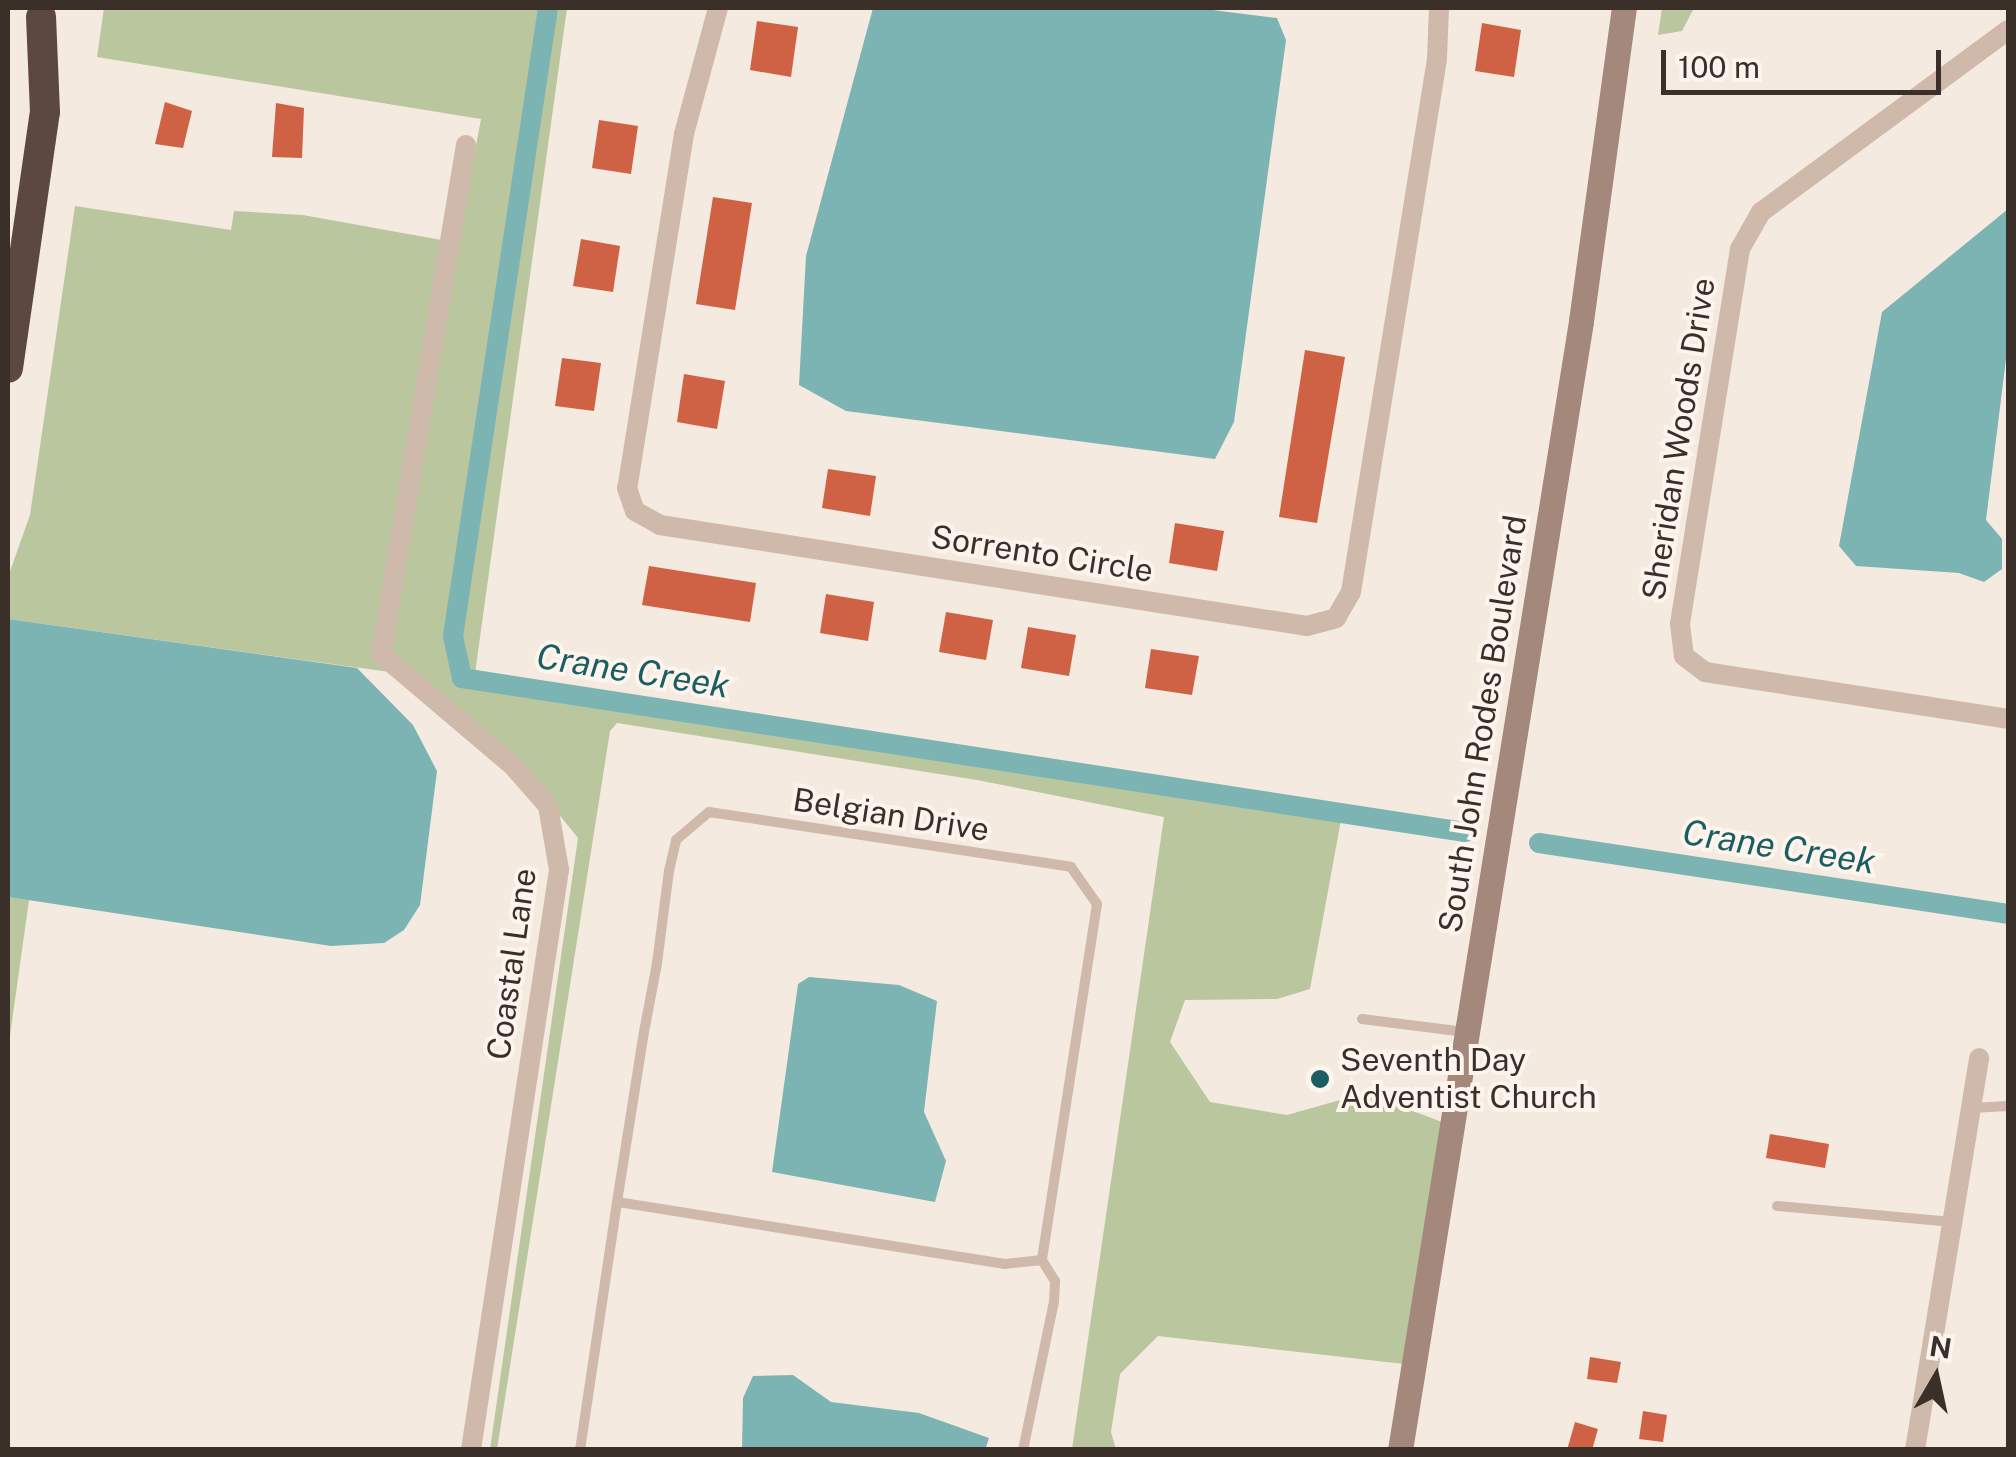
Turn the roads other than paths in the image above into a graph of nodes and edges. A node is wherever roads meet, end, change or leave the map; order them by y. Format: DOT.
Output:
graph roads {
  1 [pos="718,8"];
  2 [pos="1440,8"];
  3 [pos="1624,8"];
  4 [pos="42,12"];
  5 [pos="2008,30"];
  6 [pos="466,145"];
  7 [pos="8,228"];
  8 [pos="8,368"];
  9 [pos="2008,719"];
  10 [pos="1362,1019"];
  11 [pos="1467,1032"];
  12 [pos="1979,1058"];
  13 [pos="2008,1106"];
  14 [pos="1970,1108"];
  15 [pos="617,1202"];
  16 [pos="1777,1206"];
  17 [pos="1952,1222"];
  18 [pos="1042,1260"];
  19 [pos="471,1450"];
  20 [pos="580,1450"];
  21 [pos="1023,1450"];
  22 [pos="1400,1450"];
  23 [pos="1915,1450"];
  1 -- 2 [label="street, Sorrento Circle"];
  3 -- 11 [label="main road, South John Rodes Boulevard"];
  4 -- 7 [label="highway"];
  4 -- 8 [label="highway"];
  5 -- 9 [label="street, Sheridan Woods Drive"];
  6 -- 19 [label="street, Coastal Lane"];
  10 -- 11 [label="lane"];
  11 -- 22 [label="main road, South John Rodes Boulevard"];
  12 -- 14 [label="street"];
  13 -- 14 [label="lane"];
  14 -- 17 [label="street"];
  15 -- 18 [label="lane"];
  15 -- 18 [label="lane, Belgian Drive"];
  15 -- 20 [label="lane, Belgian Drive"];
  16 -- 17 [label="lane"];
  17 -- 23 [label="street"];
  18 -- 21 [label="lane, Belgian Drive"];
}
